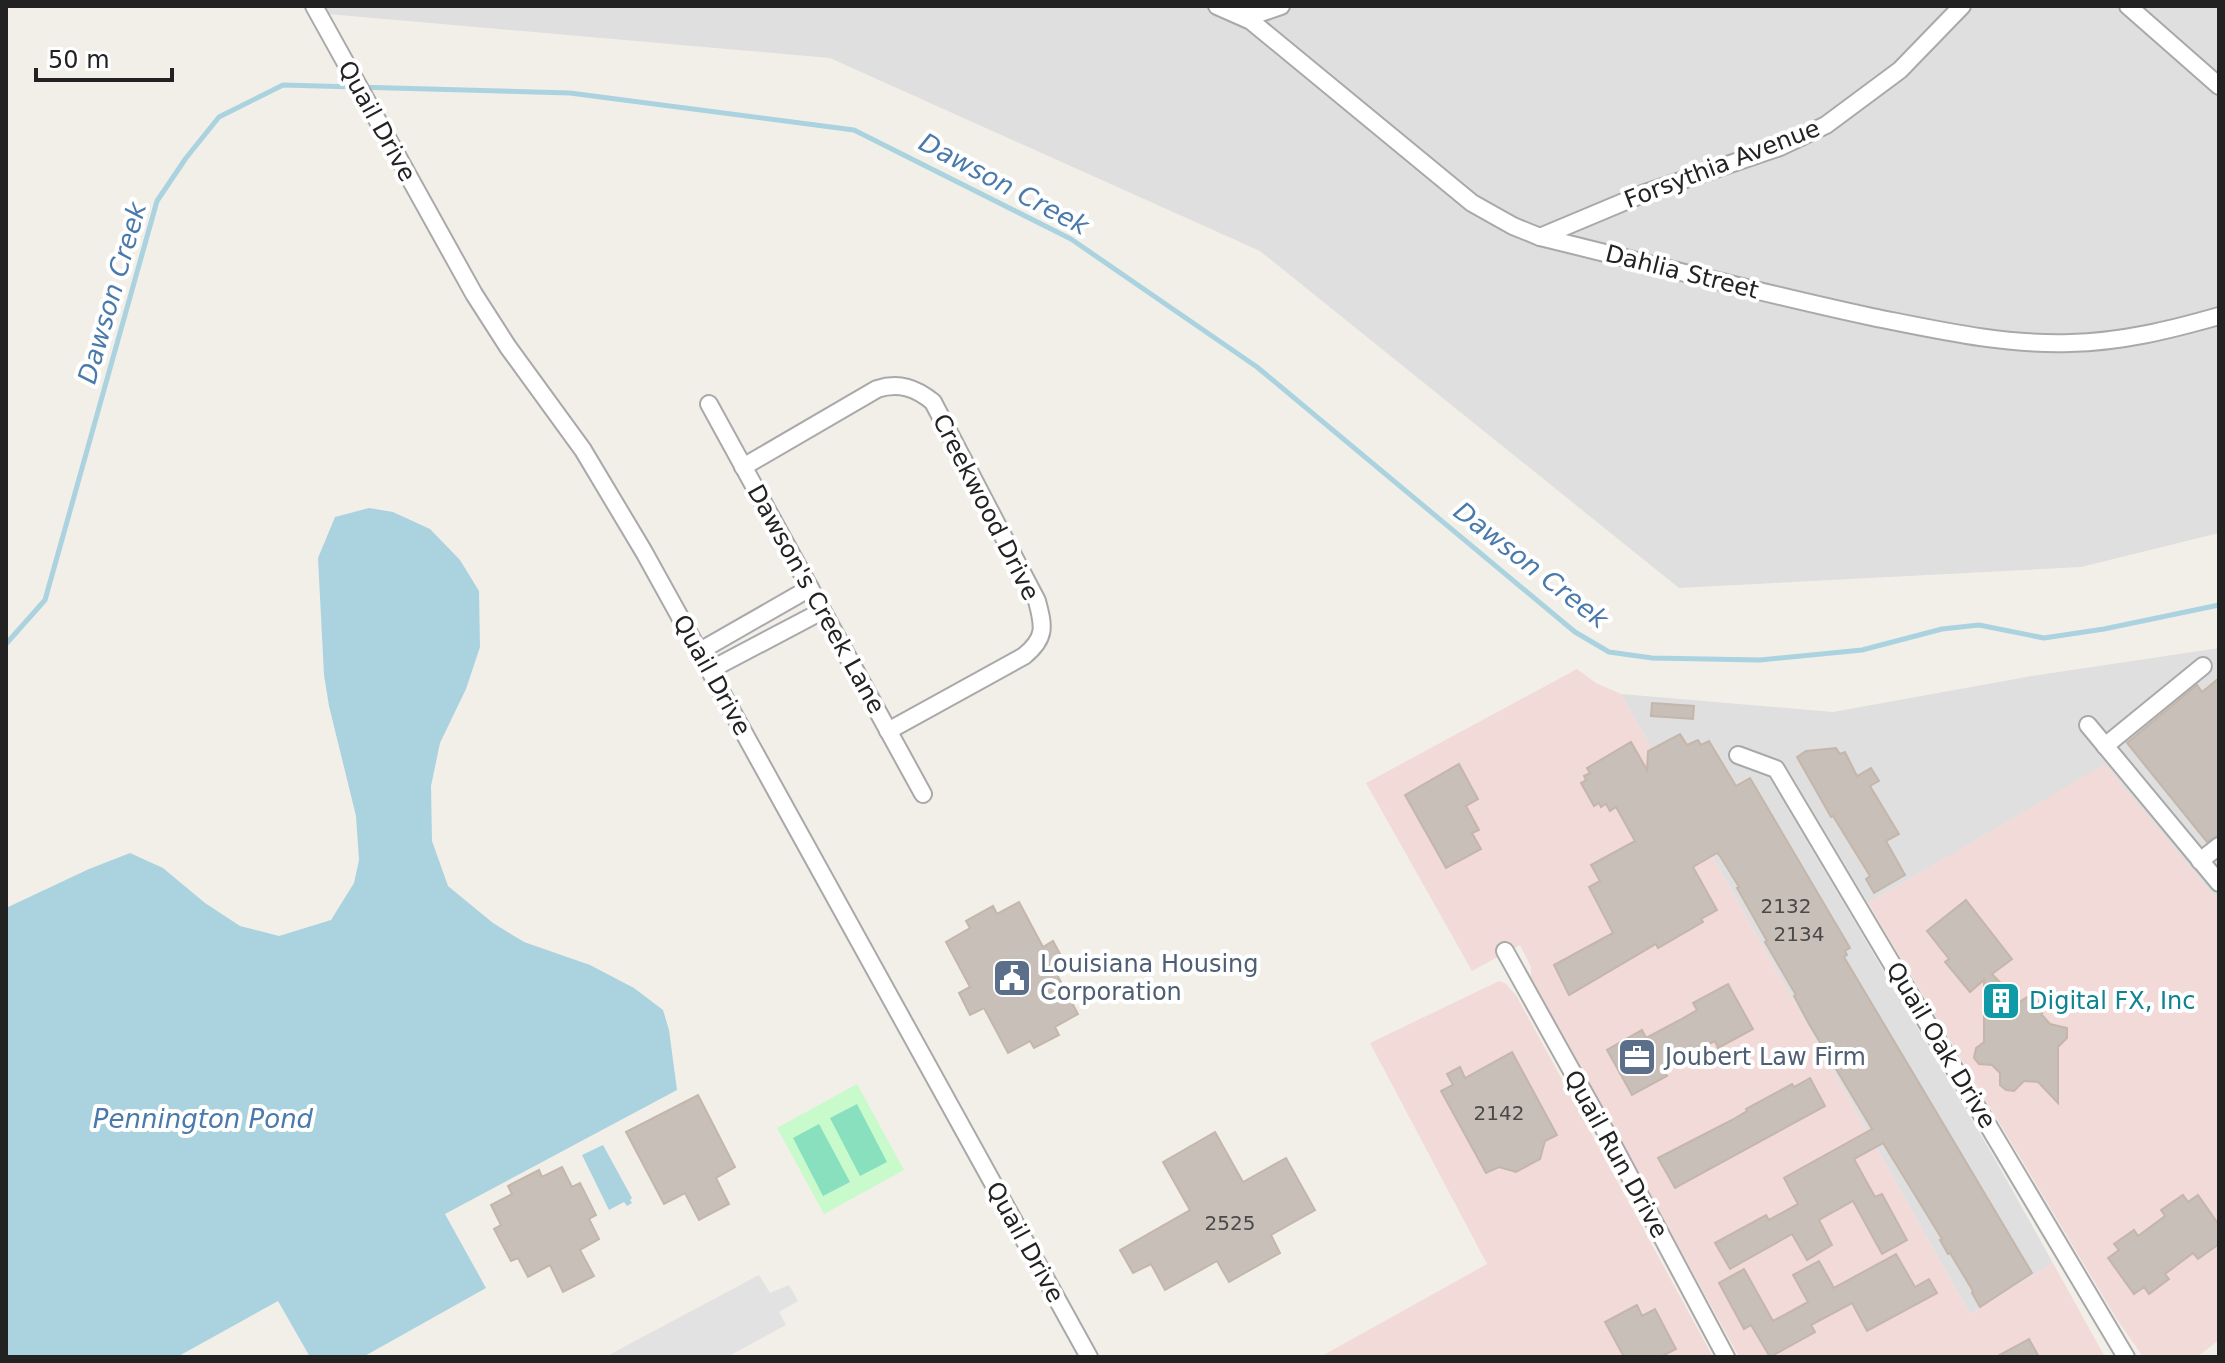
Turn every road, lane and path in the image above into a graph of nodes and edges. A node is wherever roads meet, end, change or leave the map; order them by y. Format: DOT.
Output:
graph roads {
  1 [pos="1217,6"];
  2 [pos="1281,6"];
  3 [pos="1962,6"];
  4 [pos="2128,6"];
  5 [pos="316,10"];
  6 [pos="1246,12"];
  7 [pos="2219,86"];
  8 [pos="1540,237"];
  9 [pos="2219,316"];
  10 [pos="709,404"];
  11 [pos="743,467"];
  12 [pos="810,588"];
  13 [pos="822,611"];
  14 [pos="700,651"];
  15 [pos="2203,666"];
  16 [pos="710,670"];
  17 [pos="2088,725"];
  18 [pos="888,731"];
  19 [pos="2105,746"];
  20 [pos="1738,755"];
  21 [pos="923,794"];
  22 [pos="2219,846"];
  23 [pos="2200,861"];
  24 [pos="2219,883"];
  25 [pos="1505,951"];
  26 [pos="1089,1357"];
  27 [pos="1726,1357"];
  28 [pos="2126,1357"];
  1 -- 6 [label="street, Dahlia Street"];
  2 -- 6 [label="street"];
  3 -- 8 [label="street, Forsythia Avenue"];
  4 -- 7 [label="street"];
  5 -- 14 [label="street, Quail Drive"];
  6 -- 8 [label="street, Dahlia Street"];
  8 -- 9 [label="street, Dahlia Street"];
  10 -- 11 [label="street, Dawson's Creek Lane"];
  11 -- 12 [label="street, Dawson's Creek Lane"];
  11 -- 18 [label="street, Creekwood Drive"];
  12 -- 13 [label="street, Dawson's Creek Lane"];
  12 -- 14 [label="street"];
  13 -- 16 [label="street"];
  13 -- 18 [label="street, Dawson's Creek Lane"];
  14 -- 16 [label="street, Quail Drive"];
  15 -- 19 [label="street"];
  16 -- 26 [label="street, Quail Drive"];
  17 -- 19 [label="street"];
  18 -- 21 [label="street, Dawson's Creek Lane"];
  19 -- 23 [label="street"];
  20 -- 28 [label="street, Quail Oak Drive"];
  22 -- 23 [label="street"];
  23 -- 24 [label="street"];
  25 -- 27 [label="street, Quail Run Drive"];
}
